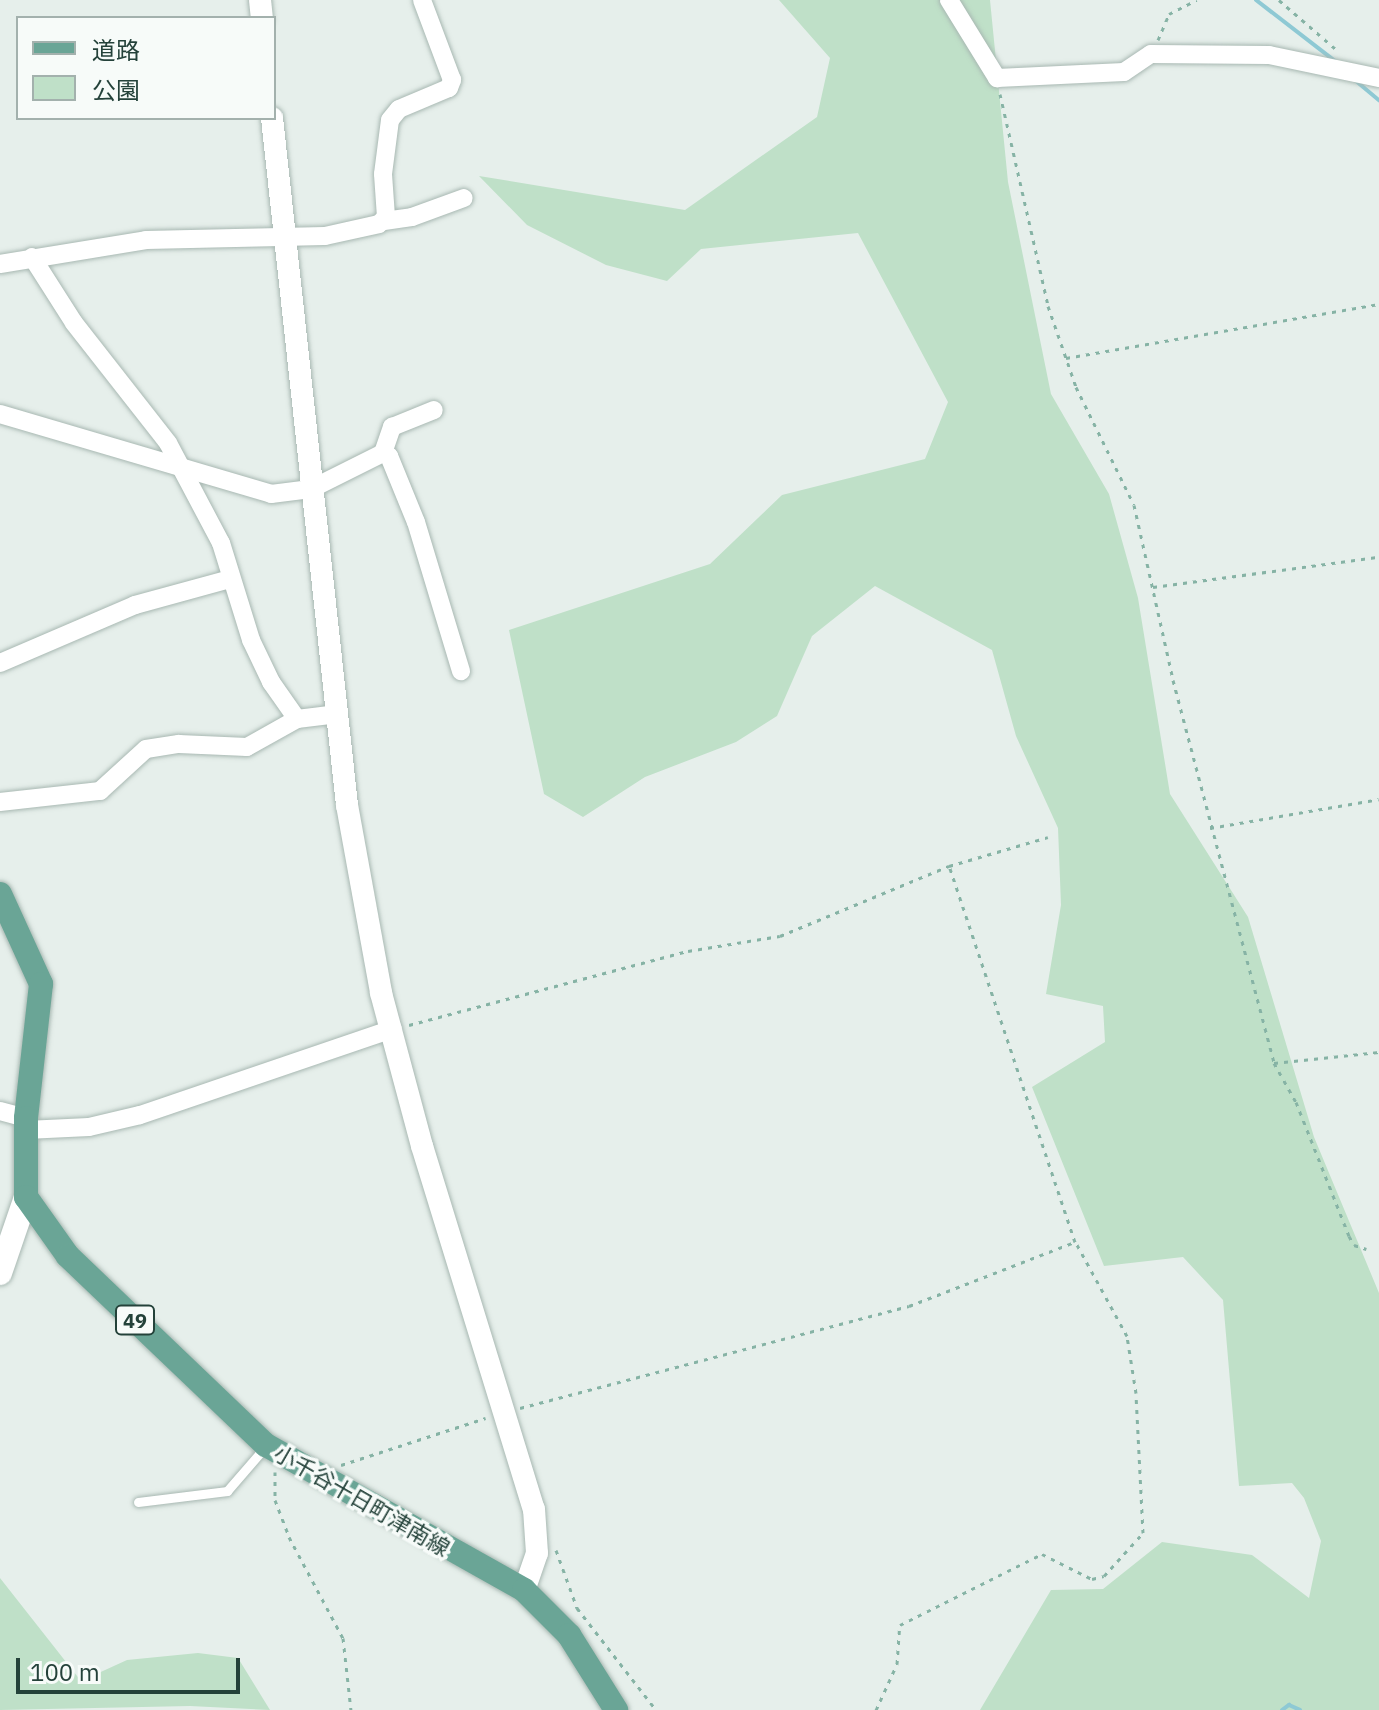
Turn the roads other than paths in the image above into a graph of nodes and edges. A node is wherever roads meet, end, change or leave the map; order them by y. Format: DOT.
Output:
graph roads {
  1 [pos="422,0"];
  2 [pos="949,0"];
  3 [pos="1374,78"];
  4 [pos="272,120"];
  5 [pos="464,198"];
  6 [pos="384,221"];
  7 [pos="284,237"];
  8 [pos="32,257"];
  9 [pos="0,264"];
  10 [pos="434,410"];
  11 [pos="0,414"];
  12 [pos="383,453"];
  13 [pos="184,471"];
  14 [pos="311,489"];
  15 [pos="230,579"];
  16 [pos="0,663"];
  17 [pos="461,671"];
  18 [pos="336,714"];
  19 [pos="297,719"];
  20 [pos="0,802"];
  21 [pos="0,894"];
  22 [pos="393,1029"];
  23 [pos="0,1111"];
  24 [pos="26,1124"];
  25 [pos="26,1197"];
  26 [pos="0,1273"];
  27 [pos="272,1449"];
  28 [pos="138,1502"];
  29 [pos="524,1590"];
  30 [pos="616,1710"];
  1 -- 6 [label="street"];
  2 -- 3 [label="street"];
  4 -- 7 [label="street"];
  5 -- 6 [label="street"];
  6 -- 7 [label="street"];
  7 -- 8 [label="street"];
  7 -- 14 [label="street"];
  8 -- 9 [label="street"];
  8 -- 13 [label="street"];
  10 -- 12 [label="street"];
  11 -- 13 [label="street"];
  12 -- 14 [label="street"];
  12 -- 17 [label="street"];
  13 -- 14 [label="street"];
  13 -- 15 [label="street"];
  14 -- 18 [label="street"];
  15 -- 16 [label="street"];
  15 -- 19 [label="street"];
  18 -- 19 [label="street"];
  18 -- 22 [label="street"];
  19 -- 20 [label="street"];
  21 -- 24 [label="main road"];
  22 -- 24 [label="street"];
  22 -- 29 [label="street"];
  23 -- 24 [label="street"];
  24 -- 25 [label="main road"];
  25 -- 26 [label="main road"];
  25 -- 27 [label="main road, 小千谷十日町津南線 / 49"];
  27 -- 28 [label="lane"];
  27 -- 29 [label="main road, 小千谷十日町津南線 / 49"];
  29 -- 30 [label="main road, 小千谷十日町津南線 / 49"];
}
